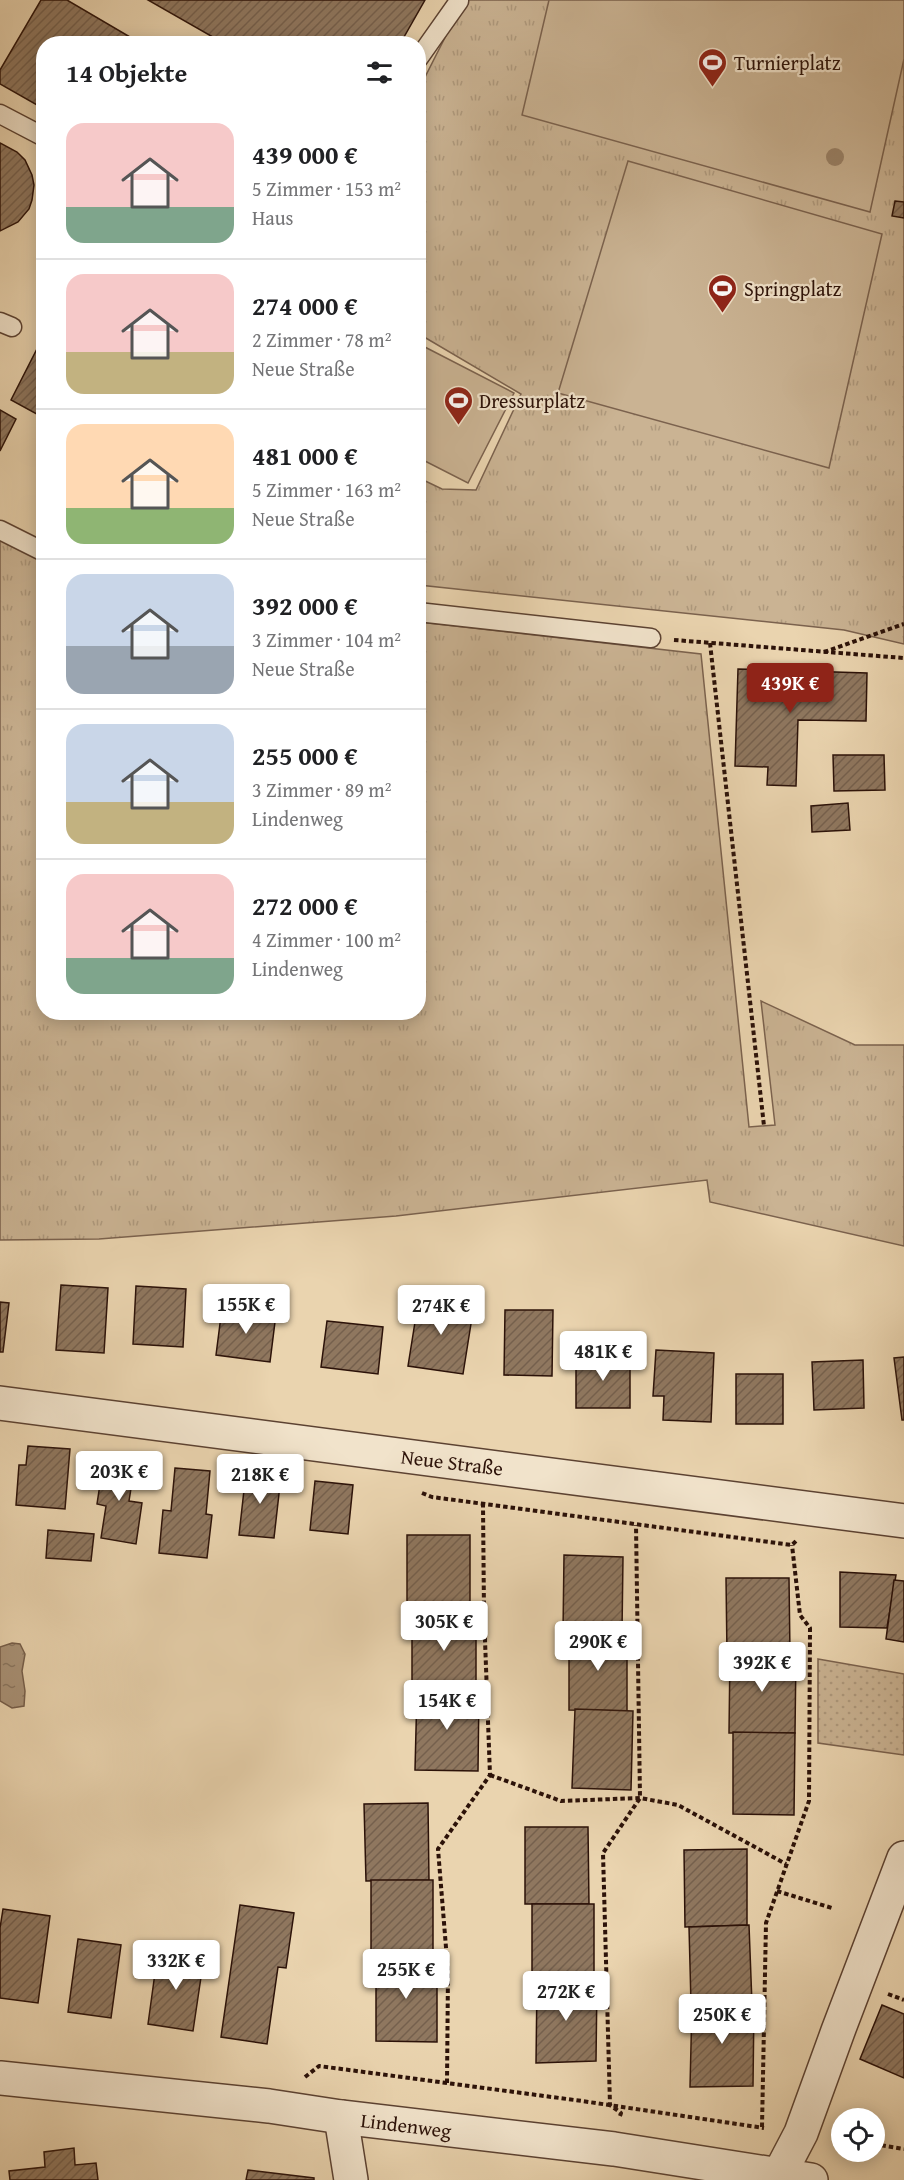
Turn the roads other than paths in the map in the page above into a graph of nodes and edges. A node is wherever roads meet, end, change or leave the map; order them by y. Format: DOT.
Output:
graph roads {
  1 [pos="459,1"];
  2 [pos="426,48"];
  3 [pos="0,114"];
  4 [pos="36,135"];
  5 [pos="0,530"];
  6 [pos="36,548"];
  7 [pos="426,613"];
  8 [pos="651,638"];
  9 [pos="0,1403"];
  10 [pos="904,1521"];
  11 [pos="904,1858"];
  12 [pos="0,2078"];
  13 [pos="341,2117"];
  14 [pos="795,2178"];
  15 [pos="351,2180"];
  1 -- 2 [label="lane"];
  3 -- 4 [label="lane"];
  5 -- 6 [label="lane"];
  7 -- 8 [label="lane"];
  9 -- 10 [label="street, Neue Straße"];
  11 -- 14 [label="street"];
  12 -- 13 [label="street, Lindenweg"];
  13 -- 14 [label="street, Lindenweg"];
  13 -- 15 [label="street"];
}
